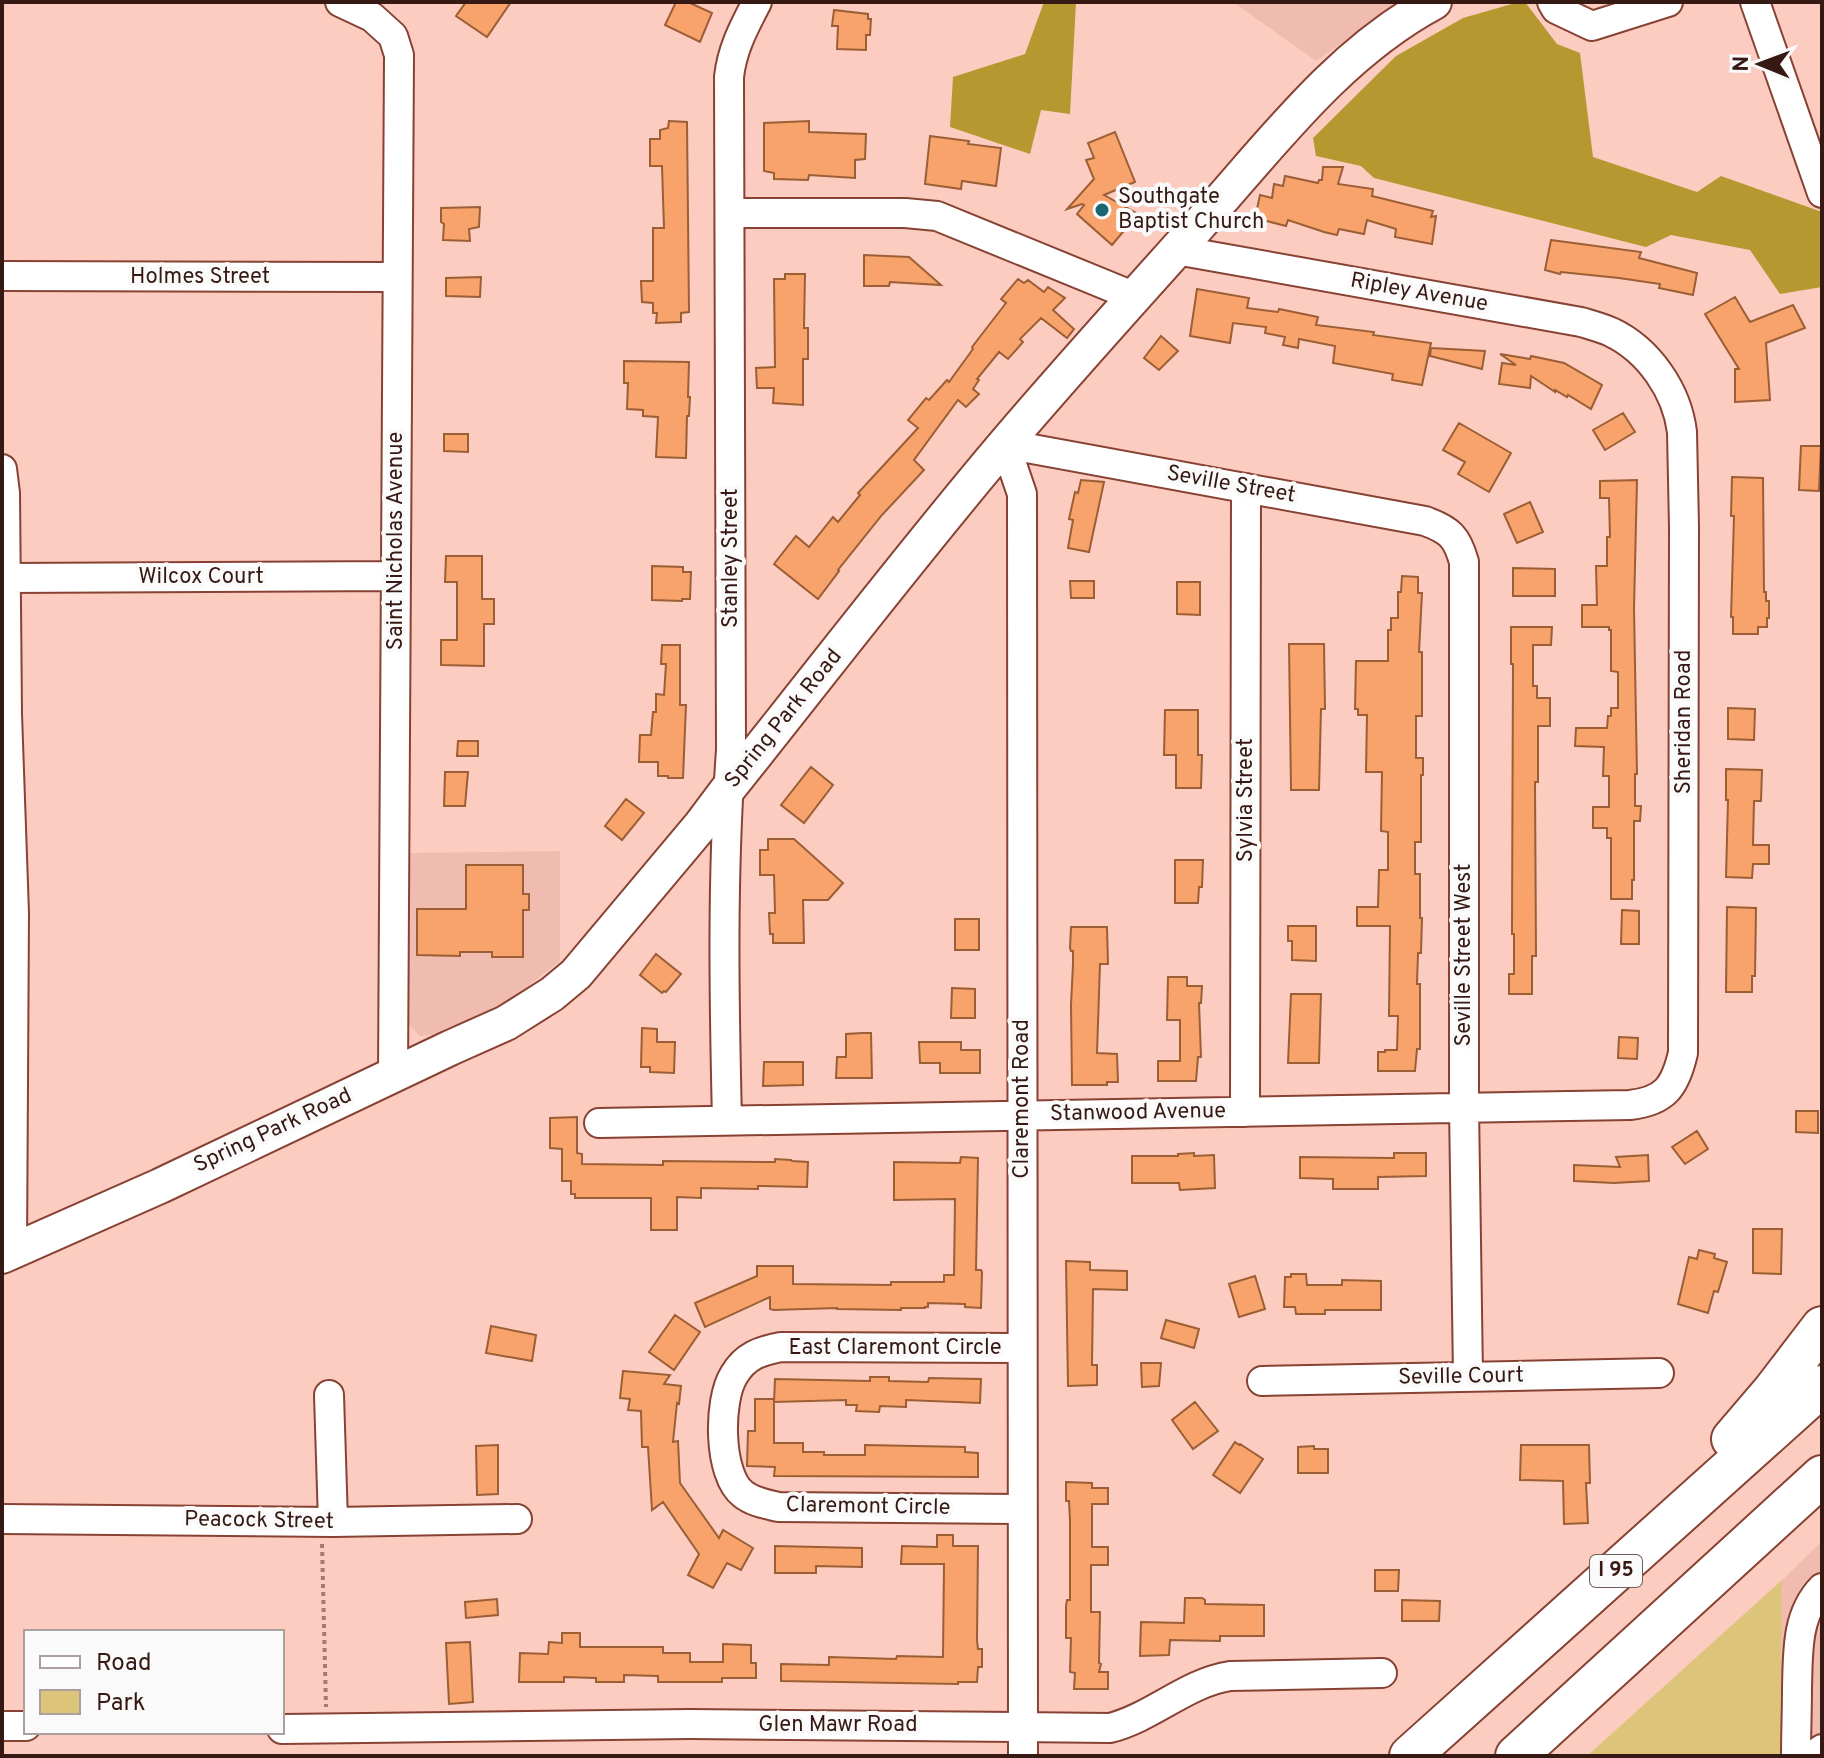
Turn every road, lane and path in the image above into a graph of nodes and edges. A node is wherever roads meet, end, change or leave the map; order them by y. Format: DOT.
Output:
graph roads {
  1 [pos="340,2"];
  2 [pos="757,2"];
  3 [pos="1432,2"];
  4 [pos="1668,2"];
  5 [pos="1755,2"];
  6 [pos="1554,6"];
  7 [pos="380,10"];
  8 [pos="1822,193"];
  9 [pos="731,213"];
  10 [pos="1176,250"];
  11 [pos="2,276"];
  12 [pos="397,277"];
  13 [pos="1133,296"];
  14 [pos="1651,363"];
  15 [pos="1005,444"];
  16 [pos="2,469"];
  17 [pos="1246,488"];
  18 [pos="1454,536"];
  19 [pos="396,576"];
  20 [pos="6,578"];
  21 [pos="4,714"];
  22 [pos="728,789"];
  23 [pos="393,1076"];
  24 [pos="1671,1086"];
  25 [pos="1464,1107"];
  26 [pos="1245,1112"];
  27 [pos="1022,1114"];
  28 [pos="727,1120"];
  29 [pos="599,1123"];
  30 [pos="7,1254"];
  31 [pos="1822,1327"];
  32 [pos="1022,1348"];
  33 [pos="1659,1373"];
  34 [pos="1468,1376"];
  35 [pos="1262,1381"];
  36 [pos="1822,1386"];
  37 [pos="329,1395"];
  38 [pos="724,1425"];
  39 [pos="1822,1476"];
  40 [pos="1022,1509"];
  41 [pos="2,1519"];
  42 [pos="517,1519"];
  43 [pos="327,1522"];
  44 [pos="1638,1551"];
  45 [pos="1822,1588"];
  46 [pos="1801,1629"];
  47 [pos="1822,1656"];
  48 [pos="1382,1673"];
  49 [pos="2,1726"];
  50 [pos="24,1726"];
  51 [pos="1023,1727"];
  52 [pos="284,1729"];
  53 [pos="332,1738"];
  54 [pos="1822,1749"];
  55 [pos="1023,1756"];
  56 [pos="1410,1756"];
  57 [pos="1516,1756"];
  58 [pos="1796,1756"];
  59 [pos="1813,1756"];
  1 -- 7 [label="street"];
  2 -- 9 [label="street, Stanley Street"];
  3 -- 10 [label="main road, Spring Park Road"];
  4 -- 6 [label="street"];
  5 -- 8 [label="street"];
  7 -- 12 [label="street, Saint Nicholas Avenue"];
  9 -- 13 [label="street"];
  9 -- 22 [label="street, Stanley Street"];
  10 -- 13 [label="main road, Spring Park Road"];
  10 -- 14 [label="street, Ripley Avenue"];
  11 -- 12 [label="street, Holmes Street"];
  12 -- 19 [label="street, Saint Nicholas Avenue"];
  13 -- 15 [label="main road, Spring Park Road"];
  14 -- 24 [label="street, Sheridan Road"];
  15 -- 17 [label="street, Seville Street"];
  15 -- 22 [label="main road, Spring Park Road"];
  15 -- 27 [label="street, Claremont Road"];
  16 -- 20 [label="street"];
  17 -- 18 [label="street, Seville Street"];
  17 -- 26 [label="street, Sylvia Street"];
  18 -- 25 [label="street, Seville Street West"];
  19 -- 20 [label="street, Wilcox Court"];
  19 -- 23 [label="street, Saint Nicholas Avenue"];
  20 -- 21 [label="street"];
  21 -- 30 [label="street"];
  22 -- 23 [label="main road, Spring Park Road"];
  22 -- 28 [label="street, Stanley Street"];
  23 -- 30 [label="main road, Spring Park Road"];
  24 -- 25 [label="street, Stanwood Avenue"];
  25 -- 26 [label="street, Stanwood Avenue"];
  25 -- 34 [label="street, Seville Street West"];
  26 -- 27 [label="street, Stanwood Avenue"];
  27 -- 28 [label="street, Stanwood Avenue"];
  27 -- 32 [label="street, Claremont Road"];
  28 -- 29 [label="street, Stanwood Avenue"];
  31 -- 44 [label="highway"];
  32 -- 38 [label="street, East Claremont Circle"];
  32 -- 40 [label="street, Claremont Road"];
  33 -- 34 [label="street, Seville Court"];
  34 -- 35 [label="street, Seville Court"];
  36 -- 44 [label="highway, I 95"];
  37 -- 43 [label="street"];
  38 -- 40 [label="street, Claremont Circle"];
  39 -- 57 [label="highway"];
  40 -- 51 [label="street, Claremont Road"];
  41 -- 43 [label="street, Peacock Street"];
  42 -- 43 [label="street, Peacock Street"];
  43 -- 53 [label="path"];
  44 -- 56 [label="highway, I 95"];
  45 -- 46 [label="street"];
  46 -- 47 [label="street"];
  46 -- 58 [label="street"];
  48 -- 51 [label="street, Glen Mawr Road"];
  49 -- 50 [label="street"];
  51 -- 53 [label="street, Glen Mawr Road"];
  51 -- 55 [label="street, Claremont Road"];
  52 -- 53 [label="street, Glen Mawr Road"];
  54 -- 59 [label="street"];
}
